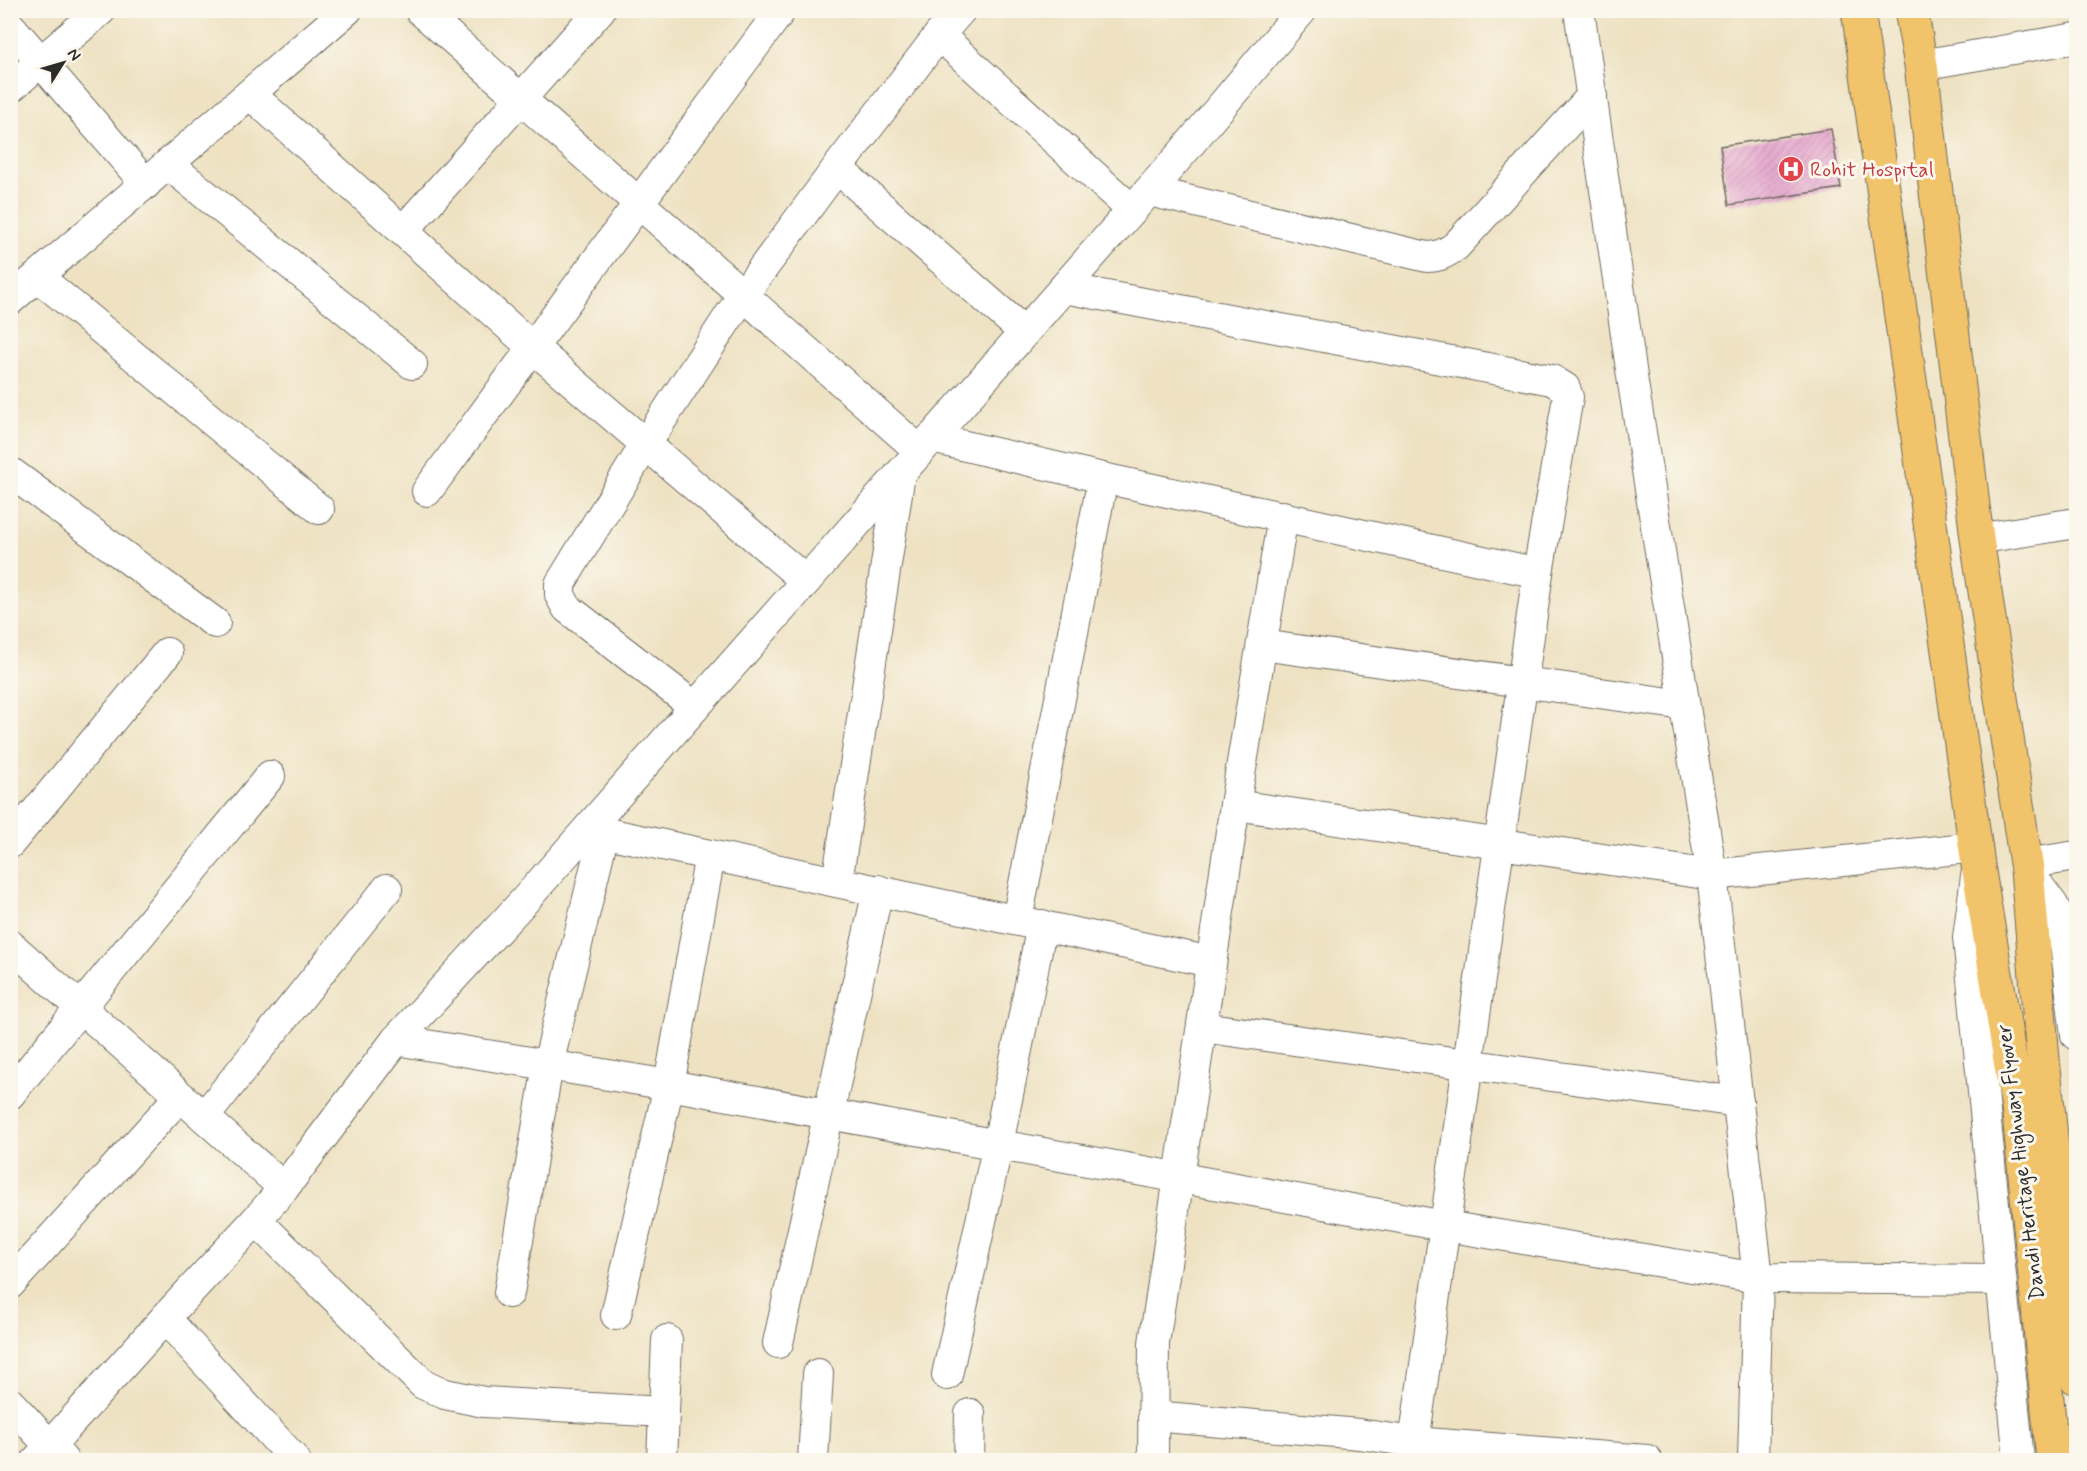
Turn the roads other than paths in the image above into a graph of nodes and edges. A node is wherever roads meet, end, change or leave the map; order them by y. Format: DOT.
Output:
graph roads {
  1 [pos="101,10"];
  2 [pos="347,10"];
  3 [pos="420,10"];
  4 [pos="600,10"];
  5 [pos="781,10"];
  6 [pos="961,10"];
  7 [pos="1302,10"];
  8 [pos="1579,10"];
  9 [pos="1858,10"];
  10 [pos="1911,10"];
  11 [pos="10,26"];
  12 [pos="939,35"];
  13 [pos="2076,38"];
  14 [pos="42,62"];
  15 [pos="1921,66"];
  16 [pos="10,88"];
  17 [pos="250,94"];
  18 [pos="1592,96"];
  19 [pos="520,99"];
  20 [pos="168,164"];
  21 [pos="837,168"];
  22 [pos="146,184"];
  23 [pos="1140,201"];
  24 [pos="639,203"];
  25 [pos="403,231"];
  26 [pos="38,277"];
  27 [pos="1064,288"];
  28 [pos="743,295"];
  29 [pos="10,300"];
  30 [pos="1024,332"];
  31 [pos="532,347"];
  32 [pos="412,364"];
  33 [pos="925,444"];
  34 [pos="645,445"];
  35 [pos="10,472"];
  36 [pos="900,474"];
  37 [pos="1103,478"];
  38 [pos="427,491"];
  39 [pos="319,508"];
  40 [pos="1283,516"];
  41 [pos="2076,523"];
  42 [pos="1977,539"];
  43 [pos="1538,573"];
  44 [pos="806,581"];
  45 [pos="215,623"];
  46 [pos="1262,645"];
  47 [pos="167,653"];
  48 [pos="1523,681"];
  49 [pos="1684,705"];
  50 [pos="695,707"];
  51 [pos="270,776"];
  52 [pos="1235,805"];
  53 [pos="596,831"];
  54 [pos="10,843"];
  55 [pos="1500,844"];
  56 [pos="710,855"];
  57 [pos="1977,856"];
  58 [pos="2076,856"];
  59 [pos="2027,867"];
  60 [pos="1712,875"];
  61 [pos="837,882"];
  62 [pos="387,889"];
  63 [pos="878,890"];
  64 [pos="1029,923"];
  65 [pos="10,945"];
  66 [pos="1211,962"];
  67 [pos="81,1008"];
  68 [pos="1202,1026"];
  69 [pos="2076,1035"];
  70 [pos="396,1040"];
  71 [pos="1468,1064"];
  72 [pos="548,1065"];
  73 [pos="669,1085"];
  74 [pos="10,1094"];
  75 [pos="180,1096"];
  76 [pos="1738,1102"];
  77 [pos="2033,1107"];
  78 [pos="829,1114"];
  79 [pos="204,1117"];
  80 [pos="998,1144"];
  81 [pos="1179,1177"];
  82 [pos="284,1188"];
  83 [pos="256,1220"];
  84 [pos="1445,1226"];
  85 [pos="1758,1278"];
  86 [pos="2001,1280"];
  87 [pos="10,1284"];
  88 [pos="509,1293"];
  89 [pos="616,1315"];
  90 [pos="165,1318"];
  91 [pos="668,1340"];
  92 [pos="778,1343"];
  93 [pos="818,1374"];
  94 [pos="947,1375"];
  95 [pos="2076,1378"];
  96 [pos="10,1403"];
  97 [pos="664,1412"];
  98 [pos="970,1414"];
  99 [pos="1153,1416"];
  100 [pos="1414,1442"];
  101 [pos="1358,1447"];
  102 [pos="50,1455"];
  103 [pos="1562,1457"];
  104 [pos="295,1461"];
  105 [pos="662,1461"];
  106 [pos="813,1461"];
  107 [pos="969,1461"];
  108 [pos="1153,1461"];
  109 [pos="1647,1461"];
  110 [pos="1753,1461"];
  111 [pos="2019,1461"];
  112 [pos="2053,1461"];
  1 -- 14 [label="street"];
  2 -- 17 [label="street"];
  3 -- 19 [label="street"];
  4 -- 19 [label="street"];
  5 -- 24 [label="street"];
  6 -- 12 [label="street"];
  7 -- 23 [label="street"];
  8 -- 18 [label="street"];
  9 -- 57 [label="main road, Dandi Heritage Highway Flyover"];
  10 -- 15 [label="main road, Dandi Heritage Highway Flyover"];
  11 -- 14 [label="street"];
  12 -- 21 [label="street"];
  12 -- 23 [label="street"];
  13 -- 15 [label="street"];
  14 -- 16 [label="street"];
  14 -- 22 [label="street"];
  15 -- 42 [label="main road, Dandi Heritage Highway Flyover"];
  17 -- 20 [label="street"];
  17 -- 25 [label="street"];
  18 -- 23 [label="street"];
  18 -- 49 [label="street"];
  19 -- 24 [label="street"];
  19 -- 25 [label="street"];
  20 -- 22 [label="street"];
  20 -- 32 [label="street"];
  21 -- 28 [label="street"];
  21 -- 30 [label="street"];
  22 -- 26 [label="street"];
  23 -- 27 [label="street"];
  24 -- 28 [label="street"];
  24 -- 31 [label="street"];
  25 -- 31 [label="street"];
  26 -- 29 [label="street"];
  26 -- 39 [label="street"];
  27 -- 30 [label="street"];
  27 -- 43 [label="street"];
  28 -- 33 [label="street"];
  28 -- 34 [label="street"];
  30 -- 33 [label="street"];
  31 -- 34 [label="street"];
  31 -- 38 [label="street"];
  33 -- 36 [label="street"];
  33 -- 37 [label="street"];
  34 -- 44 [label="street"];
  34 -- 50 [label="street"];
  35 -- 45 [label="street"];
  36 -- 44 [label="street"];
  36 -- 61 [label="street"];
  37 -- 40 [label="street"];
  37 -- 64 [label="street"];
  40 -- 43 [label="street"];
  40 -- 46 [label="street"];
  41 -- 42 [label="street"];
  42 -- 59 [label="main road, Dandi Heritage Highway Flyover"];
  43 -- 48 [label="street"];
  44 -- 50 [label="street"];
  46 -- 48 [label="street"];
  46 -- 52 [label="street"];
  47 -- 54 [label="street"];
  48 -- 49 [label="street"];
  48 -- 55 [label="street"];
  49 -- 60 [label="street"];
  50 -- 53 [label="street"];
  51 -- 67 [label="street"];
  52 -- 55 [label="street"];
  52 -- 66 [label="street"];
  53 -- 56 [label="street"];
  53 -- 70 [label="street"];
  53 -- 72 [label="street"];
  55 -- 60 [label="street"];
  55 -- 71 [label="street"];
  56 -- 61 [label="street"];
  56 -- 73 [label="street"];
  57 -- 60 [label="street"];
  57 -- 77 [label="main road, Dandi Heritage Highway Flyover"];
  57 -- 86 [label="street"];
  58 -- 59 [label="street"];
  59 -- 69 [label="street"];
  59 -- 77 [label="main road, Dandi Heritage Highway Flyover"];
  60 -- 76 [label="street"];
  61 -- 63 [label="street"];
  62 -- 79 [label="street"];
  63 -- 64 [label="street"];
  63 -- 78 [label="street"];
  64 -- 66 [label="street"];
  64 -- 80 [label="street"];
  65 -- 67 [label="street"];
  66 -- 68 [label="street"];
  67 -- 74 [label="street"];
  67 -- 75 [label="street"];
  68 -- 71 [label="street"];
  68 -- 81 [label="street"];
  70 -- 72 [label="street"];
  70 -- 82 [label="street"];
  71 -- 76 [label="street"];
  71 -- 84 [label="street"];
  72 -- 73 [label="street"];
  72 -- 88 [label="street"];
  73 -- 78 [label="street"];
  73 -- 89 [label="street"];
  75 -- 79 [label="street"];
  75 -- 87 [label="street"];
  76 -- 85 [label="street"];
  77 -- 95 [label="main road, Dandi Heritage Highway Flyover"];
  77 -- 112 [label="main road, Dandi Heritage Highway Flyover"];
  78 -- 80 [label="street"];
  78 -- 92 [label="street"];
  79 -- 82 [label="street"];
  80 -- 81 [label="street"];
  80 -- 94 [label="street"];
  81 -- 84 [label="street"];
  81 -- 99 [label="street"];
  82 -- 83 [label="street"];
  83 -- 90 [label="street"];
  83 -- 97 [label="street"];
  84 -- 85 [label="street"];
  84 -- 100 [label="street"];
  85 -- 86 [label="street"];
  85 -- 110 [label="street"];
  86 -- 111 [label="street"];
  90 -- 102 [label="street"];
  90 -- 104 [label="street"];
  91 -- 97 [label="street"];
  93 -- 106 [label="street"];
  96 -- 102 [label="street"];
  97 -- 105 [label="street"];
  98 -- 107 [label="street"];
  99 -- 101 [label="street"];
  99 -- 108 [label="street"];
  100 -- 101 [label="street"];
  100 -- 103 [label="street"];
  103 -- 109 [label="street"];
}
